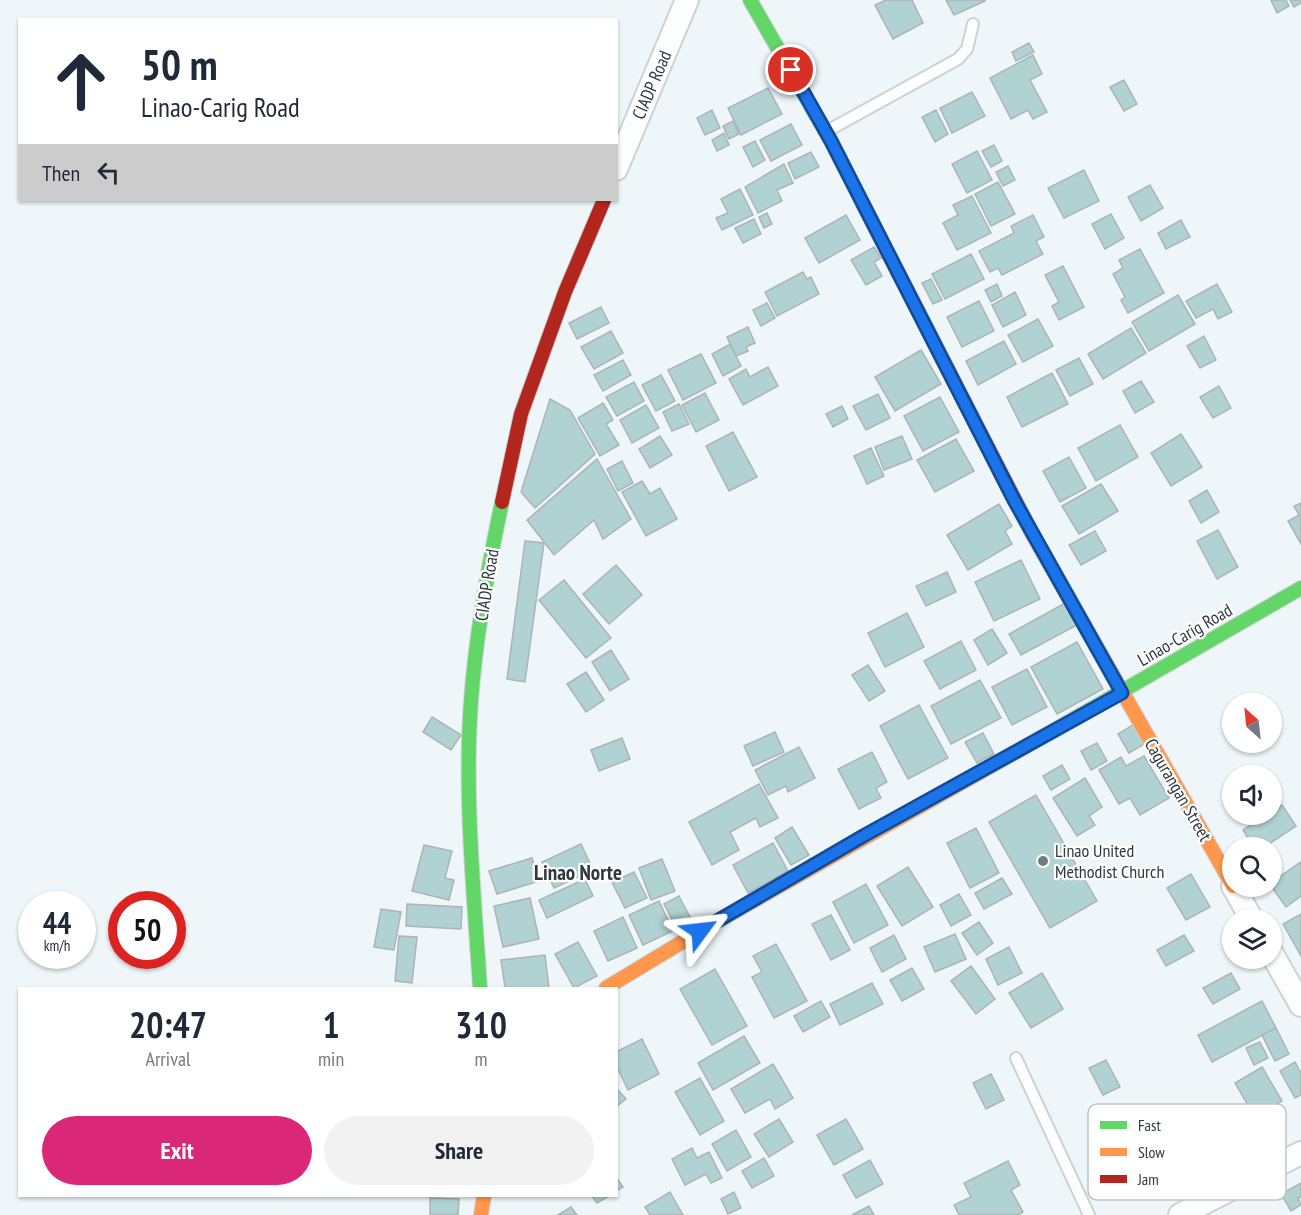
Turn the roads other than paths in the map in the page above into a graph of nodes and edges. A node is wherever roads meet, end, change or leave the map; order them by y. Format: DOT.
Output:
graph roads {
  1 [pos="687,0"];
  2 [pos="750,0"];
  3 [pos="973,24"];
  4 [pos="826,132"];
  5 [pos="618,164"];
  6 [pos="604,201"];
  7 [pos="1301,588"];
  8 [pos="1122,693"];
  9 [pos="1222,867"];
  10 [pos="1281,969"];
  11 [pos="480,987"];
  12 [pos="607,987"];
  13 [pos="1301,1005"];
  14 [pos="1016,1058"];
  15 [pos="1301,1153"];
  16 [pos="1286,1161"];
  17 [pos="484,1197"];
  18 [pos="1209,1200"];
  19 [pos="481,1215"];
  20 [pos="1089,1215"];
  21 [pos="1180,1215"];
  1 -- 5 [label="street, CIADP Road"];
  2 -- 4 [label="street, Cagurangan Street"];
  3 -- 4 [label="lane"];
  4 -- 8 [label="street, Cagurangan Street"];
  6 -- 11 [label="street, CIADP Road"];
  7 -- 8 [label="street, Linao-Carig Road"];
  8 -- 9 [label="street, Cagurangan Street"];
  8 -- 12 [label="street, Linao-Carig Road"];
  10 -- 13 [label="street"];
  14 -- 20 [label="lane"];
  15 -- 16 [label="street"];
  17 -- 19 [label="street"];
  18 -- 21 [label="street"];
}
